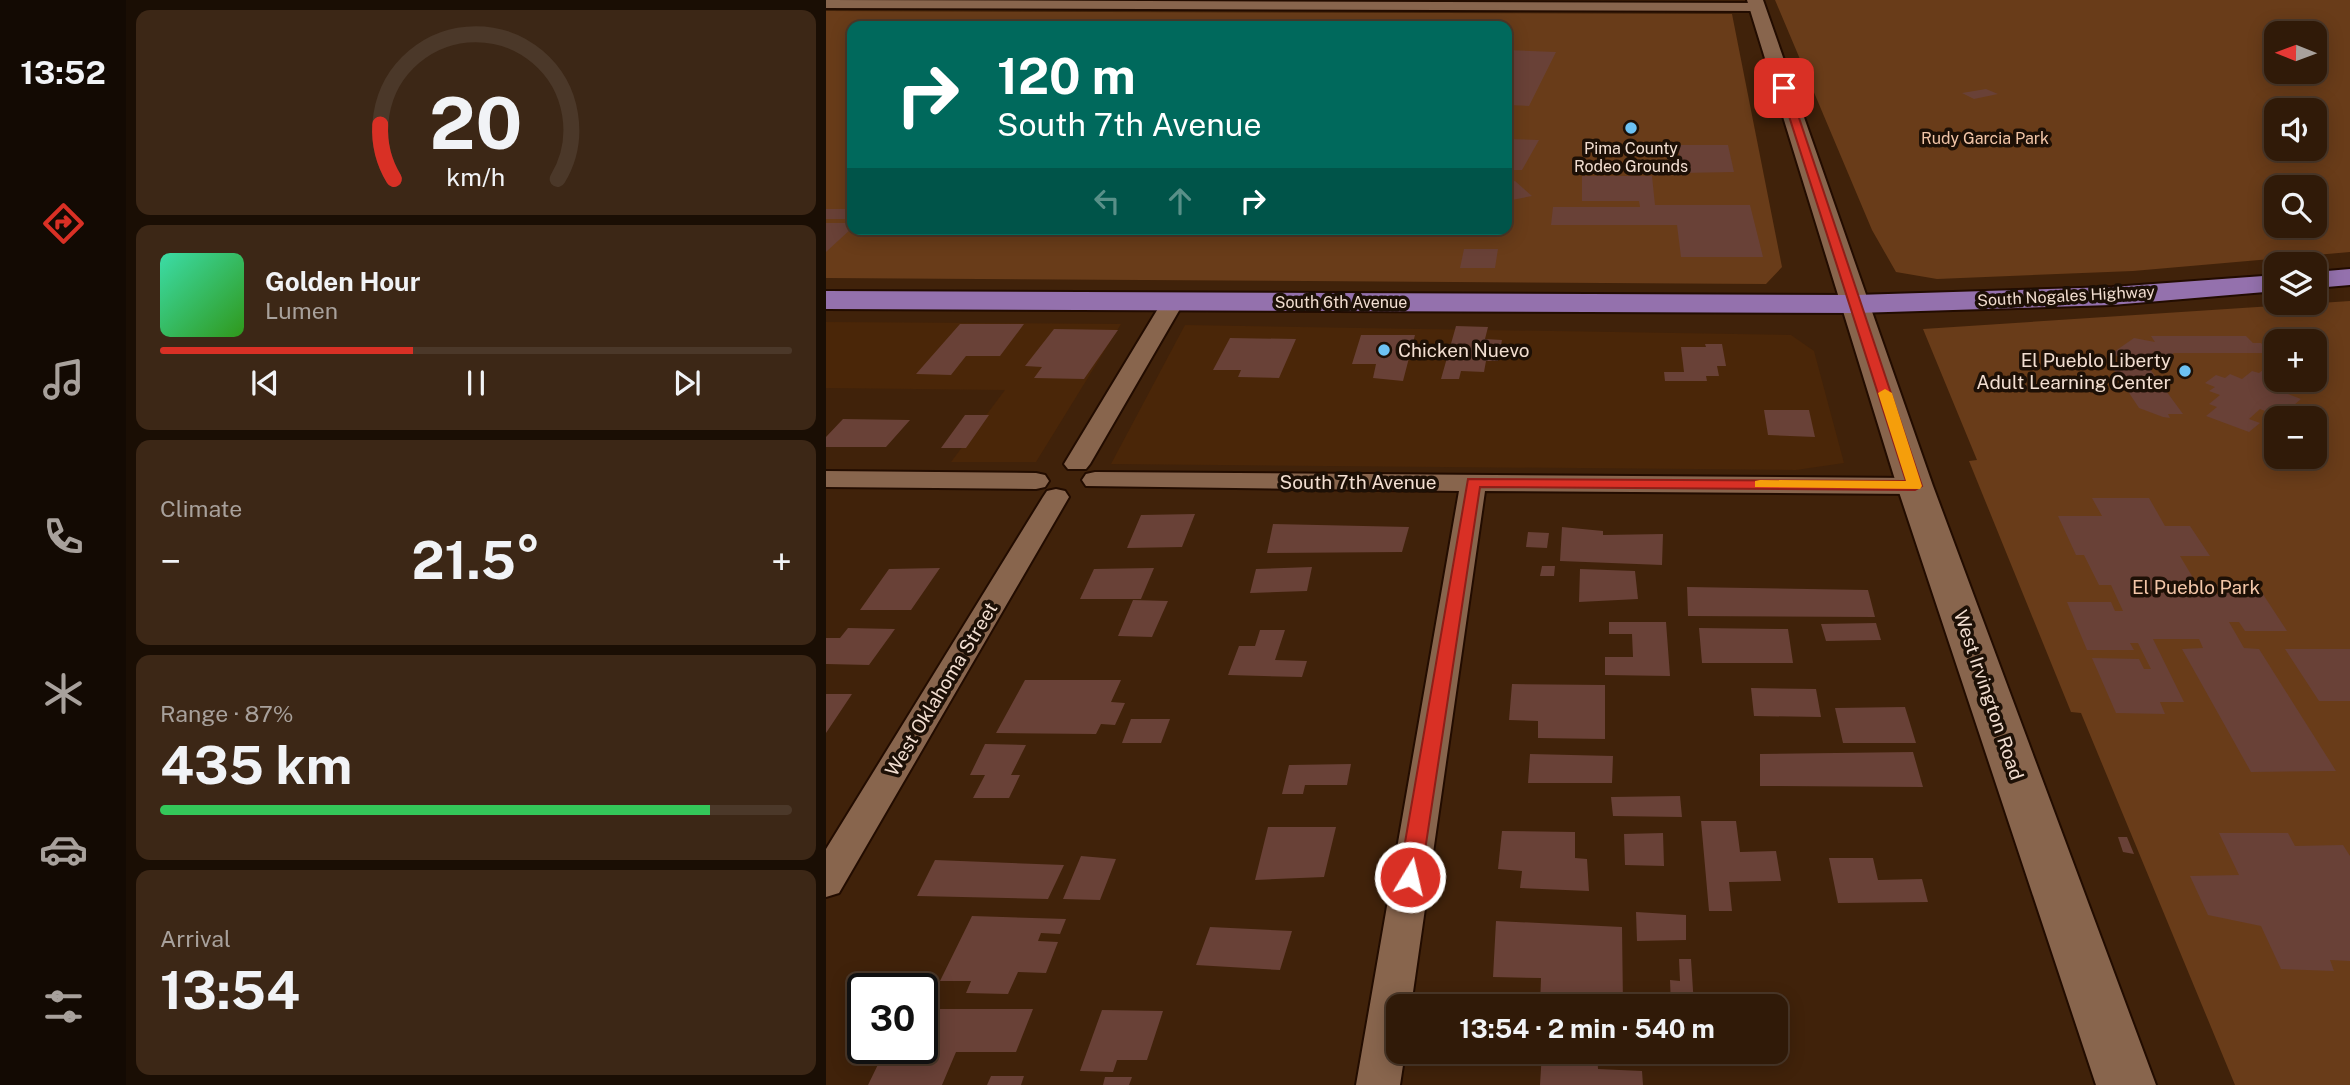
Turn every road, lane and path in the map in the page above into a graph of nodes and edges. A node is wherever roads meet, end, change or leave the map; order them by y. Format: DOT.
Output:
graph roads {
  1 [pos="1027,2"];
  2 [pos="826,4"];
  3 [pos="1756,4"];
  4 [pos="2350,277"];
  5 [pos="2327,279"];
  6 [pos="2264,284"];
  7 [pos="826,300"];
  8 [pos="1173,302"];
  9 [pos="1856,304"];
  10 [pos="1086,472"];
  11 [pos="826,479"];
  12 [pos="1473,482"];
  13 [pos="1915,486"];
  14 [pos="1046,489"];
  15 [pos="826,882"];
  16 [pos="1378,1085"];
  17 [pos="2126,1085"];
  1 -- 2 [label="street"];
  1 -- 3 [label="street"];
  3 -- 9 [label="main road, West Irvington Road"];
  4 -- 5 [label="main road"];
  6 -- 9 [label="main road, South Nogales Highway"];
  7 -- 8 [label="main road, South 6th Avenue"];
  8 -- 9 [label="main road, South 6th Avenue"];
  8 -- 10 [label="street"];
  9 -- 13 [label="main road, West Irvington Road"];
  10 -- 12 [label="street, South 7th Avenue"];
  10 -- 14 [label="street, South 7th Avenue"];
  11 -- 14 [label="street"];
  12 -- 13 [label="street, South 7th Avenue"];
  12 -- 16 [label="street"];
  13 -- 17 [label="main road, West Irvington Road"];
  14 -- 15 [label="street, West Oklahoma Street"];
}
